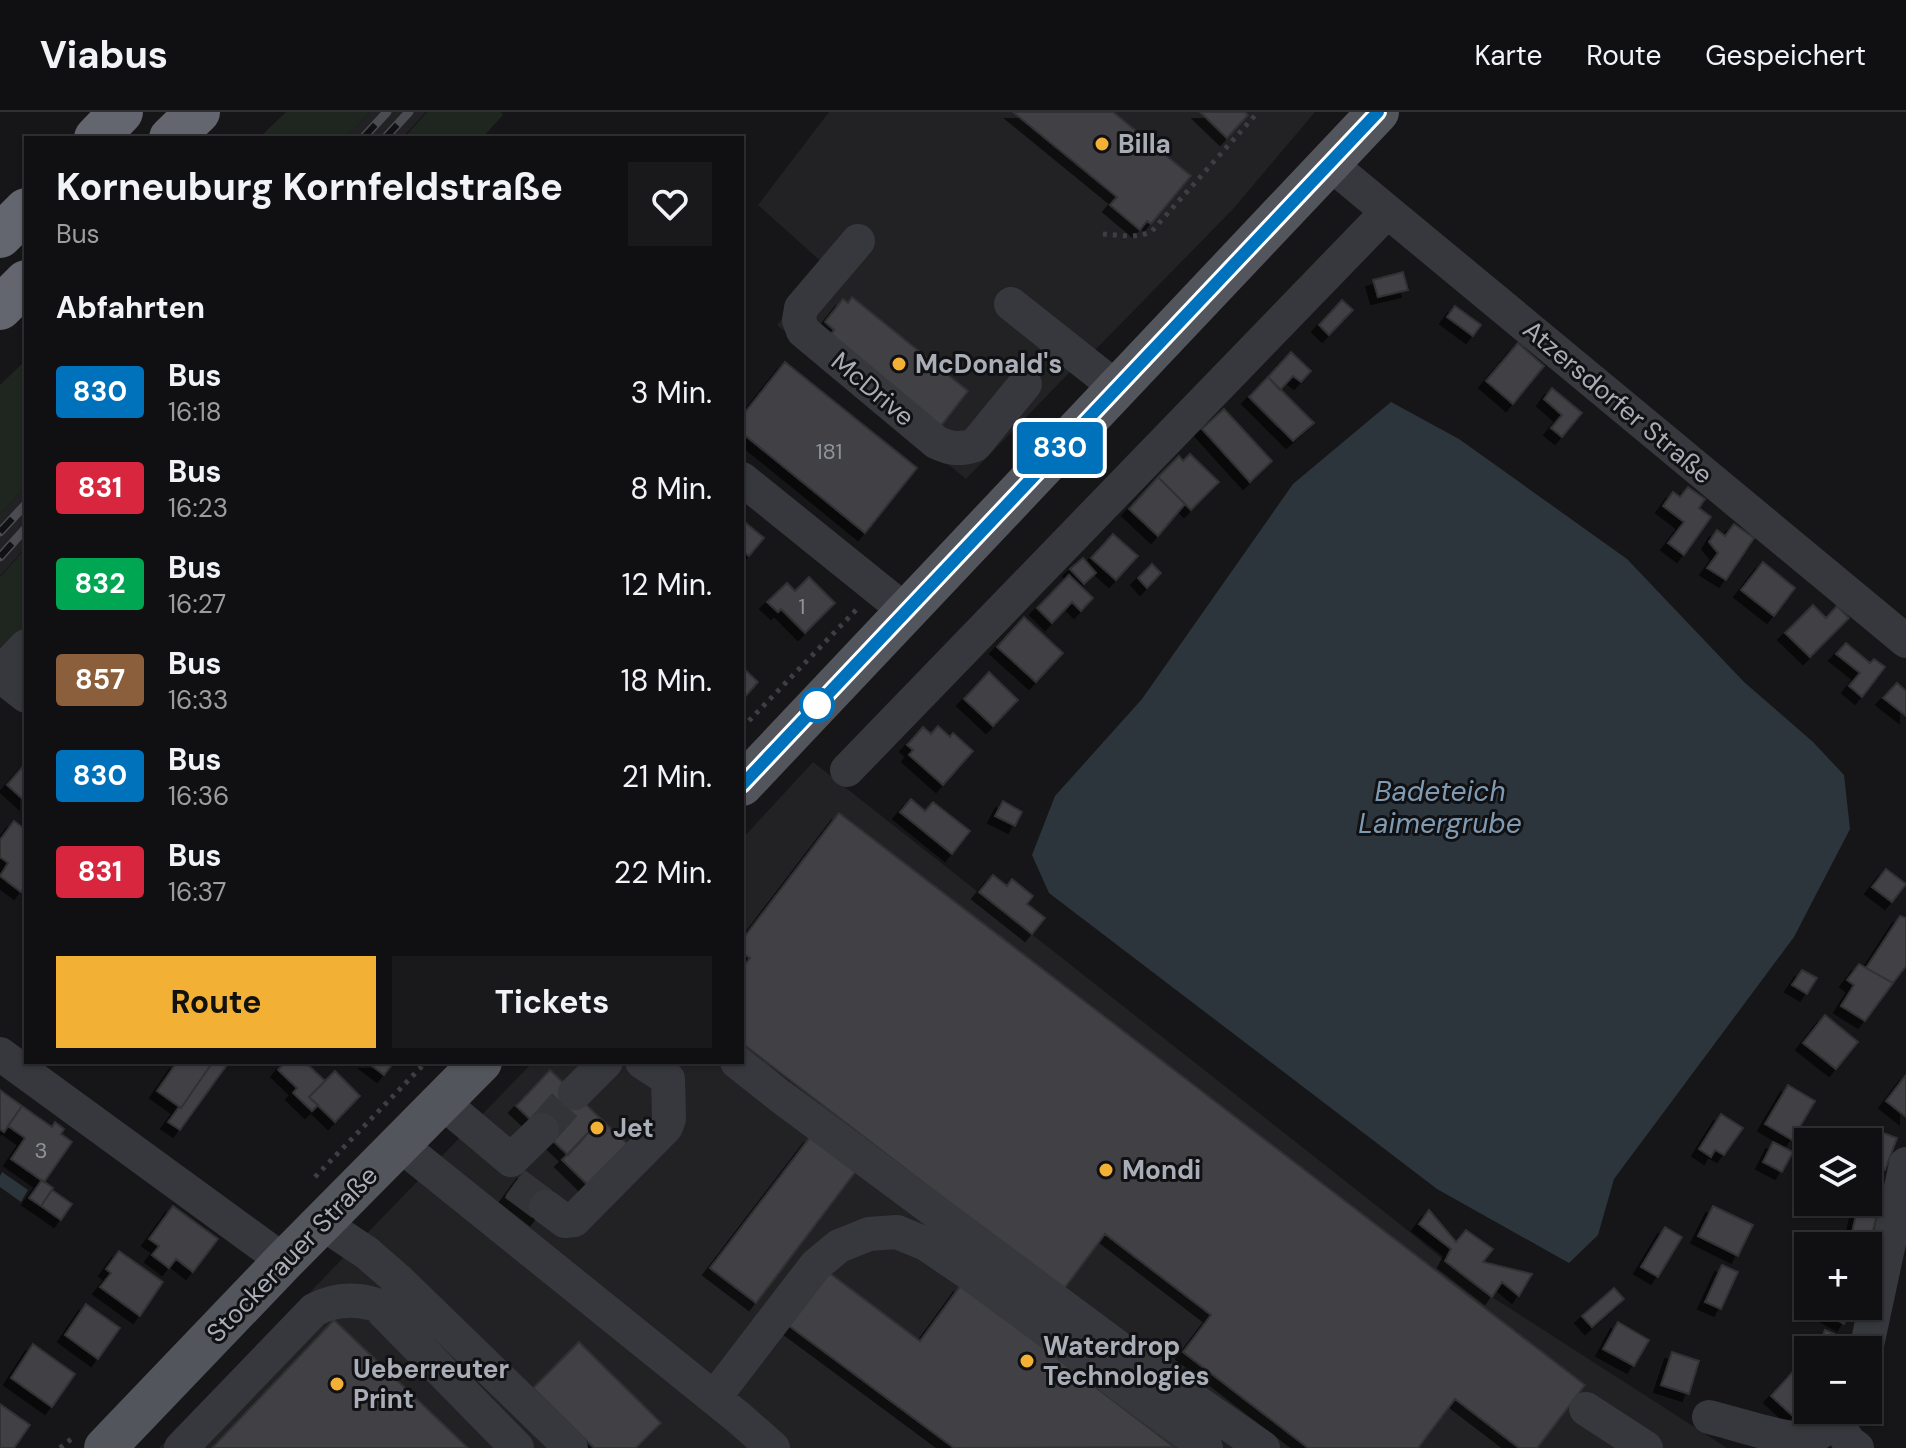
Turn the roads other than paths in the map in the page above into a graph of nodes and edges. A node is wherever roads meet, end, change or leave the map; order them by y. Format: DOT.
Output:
graph roads {
  1 [pos="121,112"];
  2 [pos="198,112"];
  3 [pos="1378,112"];
  4 [pos="98,136"];
  5 [pos="173,136"];
  6 [pos="1329,163"];
  7 [pos="24,212"];
  8 [pos="1387,212"];
  9 [pos="0,236"];
  10 [pos="858,241"];
  11 [pos="24,284"];
  12 [pos="1011,304"];
  13 [pos="0,308"];
  14 [pos="1025,384"];
  15 [pos="1117,388"];
  16 [pos="744,481"];
  17 [pos="907,612"];
  18 [pos="1906,641"];
  19 [pos="24,648"];
  20 [pos="19,691"];
  21 [pos="847,770"];
  22 [pos="744,783"];
  23 [pos="0,1054"];
  24 [pos="479,1064"];
  25 [pos="604,1064"];
  26 [pos="645,1064"];
  27 [pos="740,1064"];
  28 [pos="575,1093"];
  29 [pos="441,1101"];
  30 [pos="542,1130"];
  31 [pos="399,1144"];
  32 [pos="1906,1164"];
  33 [pos="546,1207"];
  34 [pos="322,1223"];
  35 [pos="284,1261"];
  36 [pos="1869,1336"];
  37 [pos="714,1398"];
  38 [pos="1586,1409"];
  39 [pos="1709,1417"];
  40 [pos="1829,1424"];
  41 [pos="1841,1424"];
  42 [pos="105,1448"];
  43 [pos="181,1448"];
  44 [pos="517,1448"];
  45 [pos="571,1448"];
  46 [pos="773,1448"];
  47 [pos="1206,1448"];
  48 [pos="1263,1448"];
  49 [pos="1646,1448"];
  50 [pos="1857,1448"];
  1 -- 4 [label="highway"];
  2 -- 5 [label="highway"];
  3 -- 6 [label="main road"];
  6 -- 8 [label="street, Atzersdorfer Straße"];
  6 -- 15 [label="main road"];
  7 -- 9 [label="highway"];
  8 -- 18 [label="street, Atzersdorfer Straße"];
  8 -- 21 [label="street"];
  10 -- 14 [label="street, McDrive"];
  11 -- 13 [label="highway"];
  12 -- 15 [label="street"];
  15 -- 17 [label="main road"];
  16 -- 17 [label="street"];
  17 -- 22 [label="main road"];
  19 -- 20 [label="street"];
  23 -- 35 [label="street"];
  24 -- 29 [label="main road, Stockerauer Straße"];
  25 -- 28 [label="street"];
  26 -- 33 [label="street"];
  27 -- 48 [label="street"];
  29 -- 30 [label="street"];
  29 -- 31 [label="main road, Stockerauer Straße"];
  31 -- 34 [label="main road, Stockerauer Straße"];
  31 -- 37 [label="street"];
  32 -- 36 [label="street"];
  34 -- 35 [label="main road, Stockerauer Straße"];
  34 -- 45 [label="street"];
  35 -- 42 [label="main road, Stockerauer Straße"];
  37 -- 46 [label="street"];
  37 -- 47 [label="street"];
  38 -- 49 [label="street"];
  39 -- 40 [label="street"];
  41 -- 50 [label="street"];
  43 -- 44 [label="street"];
}
